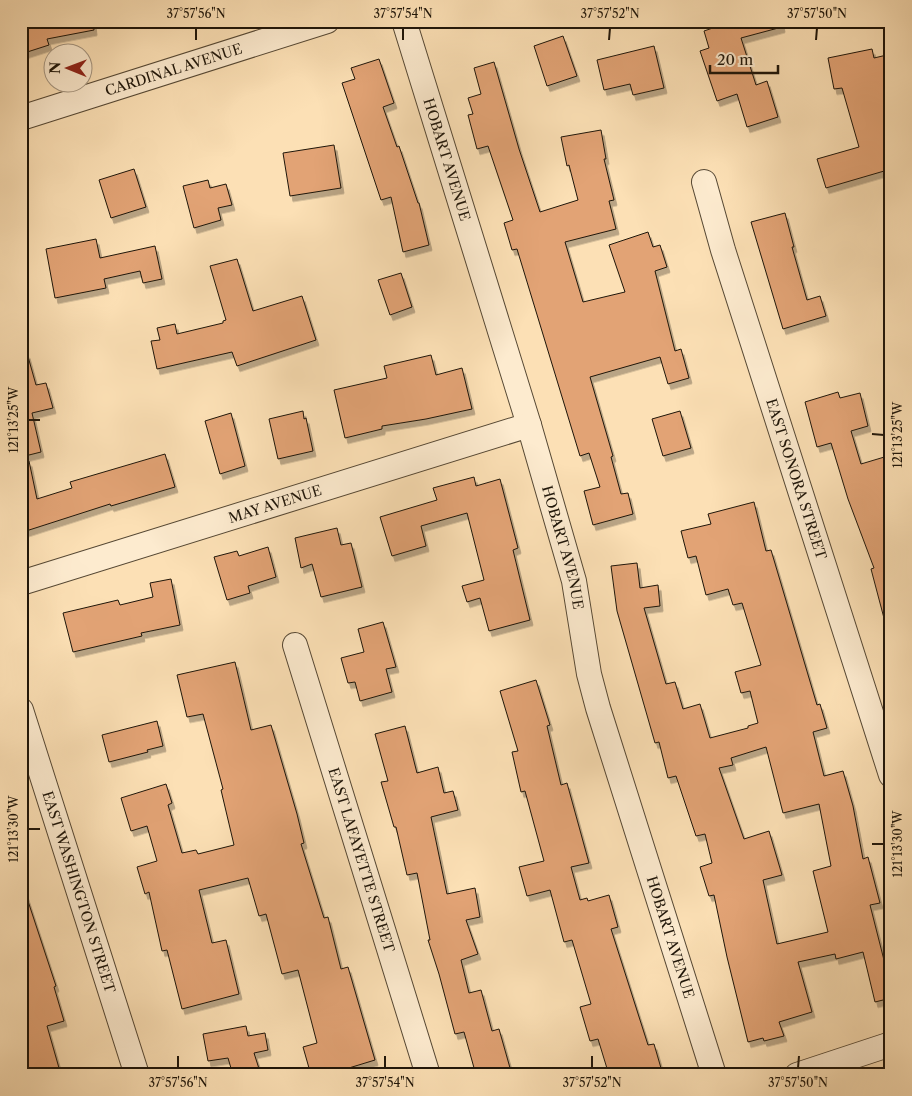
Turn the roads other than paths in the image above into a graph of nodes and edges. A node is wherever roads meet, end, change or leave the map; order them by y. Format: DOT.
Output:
graph roads {
  1 [pos="327,21"];
  2 [pos="404,21"];
  3 [pos="21,118"];
  4 [pos="704,182"];
  5 [pos="529,425"];
  6 [pos="21,582"];
  7 [pos="295,644"];
  8 [pos="21,710"];
  9 [pos="891,775"];
  10 [pos="891,1044"];
  11 [pos="137,1075"];
  12 [pos="428,1075"];
  13 [pos="714,1075"];
  14 [pos="797,1075"];
  1 -- 3 [label="street, CARDINAL AVENUE"];
  2 -- 5 [label="street, HOBART AVENUE"];
  4 -- 9 [label="street, EAST SONORA STREET"];
  5 -- 6 [label="street, MAY AVENUE"];
  5 -- 13 [label="street, HOBART AVENUE"];
  7 -- 12 [label="street, EAST LAFAYETTE STREET"];
  8 -- 11 [label="street, EAST WASHINGTON STREET"];
  10 -- 14 [label="street"];
}
